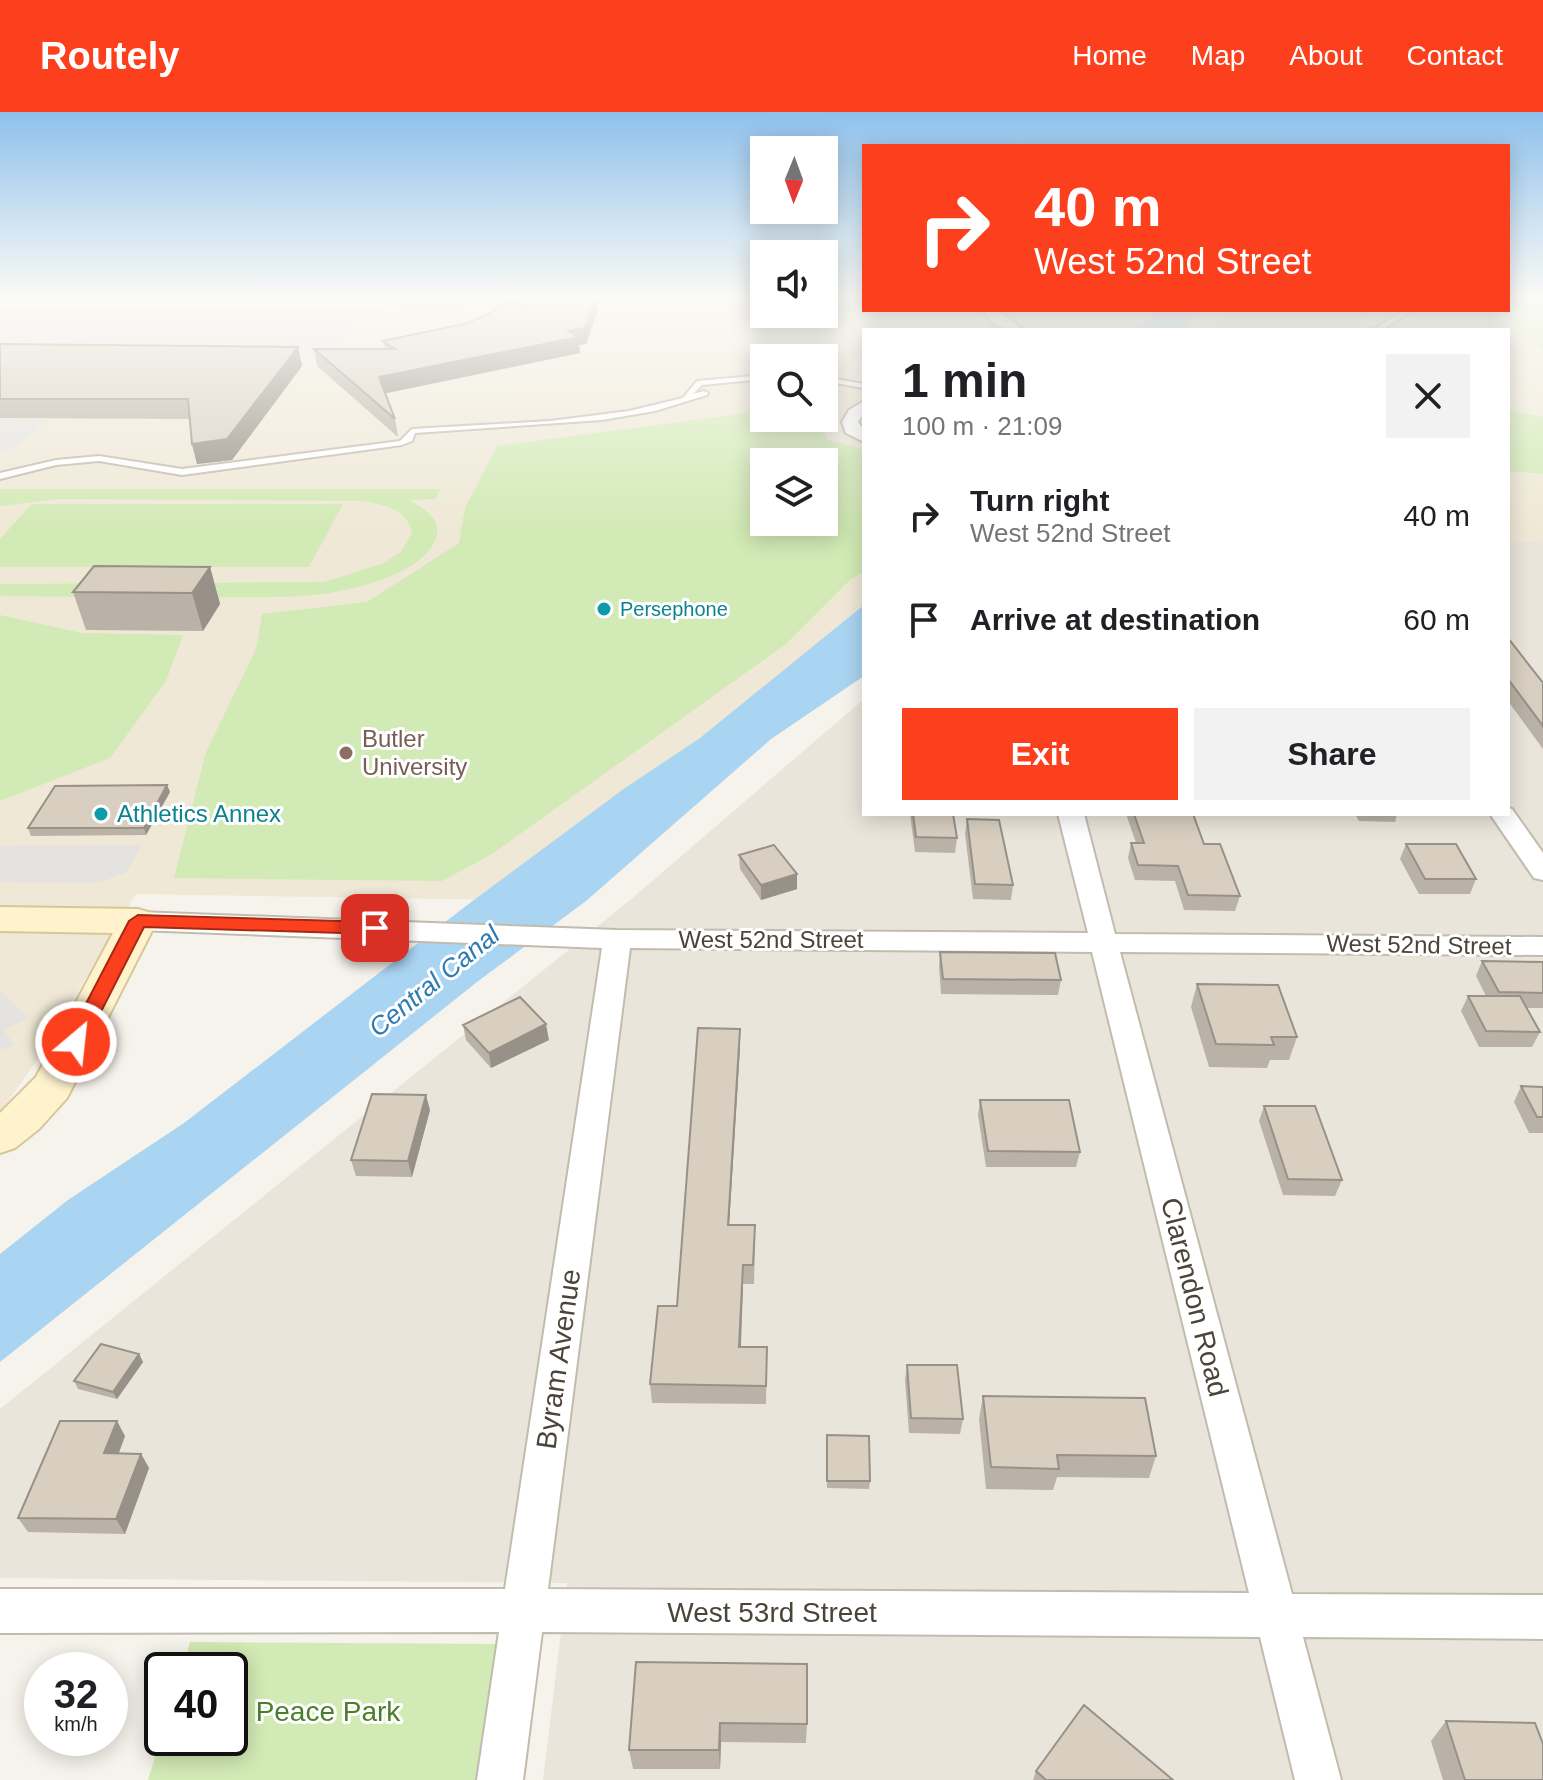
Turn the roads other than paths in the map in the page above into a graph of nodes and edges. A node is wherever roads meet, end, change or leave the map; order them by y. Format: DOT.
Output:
graph roads {
  1 [pos="750,378"];
  2 [pos="838,381"];
  3 [pos="862,386"];
  4 [pos="704,393"];
  5 [pos="684,401"];
  6 [pos="862,408"];
  7 [pos="862,436"];
  8 [pos="0,476"];
  9 [pos="1072,816"];
  10 [pos="1504,816"];
  11 [pos="1543,872"];
  12 [pos="0,919"];
  13 [pos="138,921"];
  14 [pos="617,939"];
  15 [pos="1104,942"];
  16 [pos="1543,946"];
  17 [pos="0,1136"];
  18 [pos="523,1610"];
  19 [pos="0,1611"];
  20 [pos="1276,1615"];
  21 [pos="1543,1617"];
  22 [pos="500,1780"];
  23 [pos="1318,1780"];
  1 -- 5 [label="lane"];
  2 -- 3 [label="lane"];
  4 -- 5 [label="lane"];
  5 -- 8 [label="lane"];
  6 -- 7 [label="street"];
  9 -- 15 [label="street, Clarendon Road"];
  10 -- 11 [label="street"];
  12 -- 13 [label="street, West 52nd Street"];
  13 -- 14 [label="street, West 52nd Street"];
  13 -- 17 [label="street"];
  14 -- 15 [label="street, West 52nd Street"];
  14 -- 18 [label="street, Byram Avenue"];
  15 -- 16 [label="street, West 52nd Street"];
  15 -- 20 [label="street, Clarendon Road"];
  18 -- 19 [label="street, West 53rd Street"];
  18 -- 20 [label="street, West 53rd Street"];
  18 -- 22 [label="street, Byram Avenue"];
  20 -- 21 [label="street, West 53rd Street"];
  20 -- 23 [label="street, Clarendon Road"];
}
